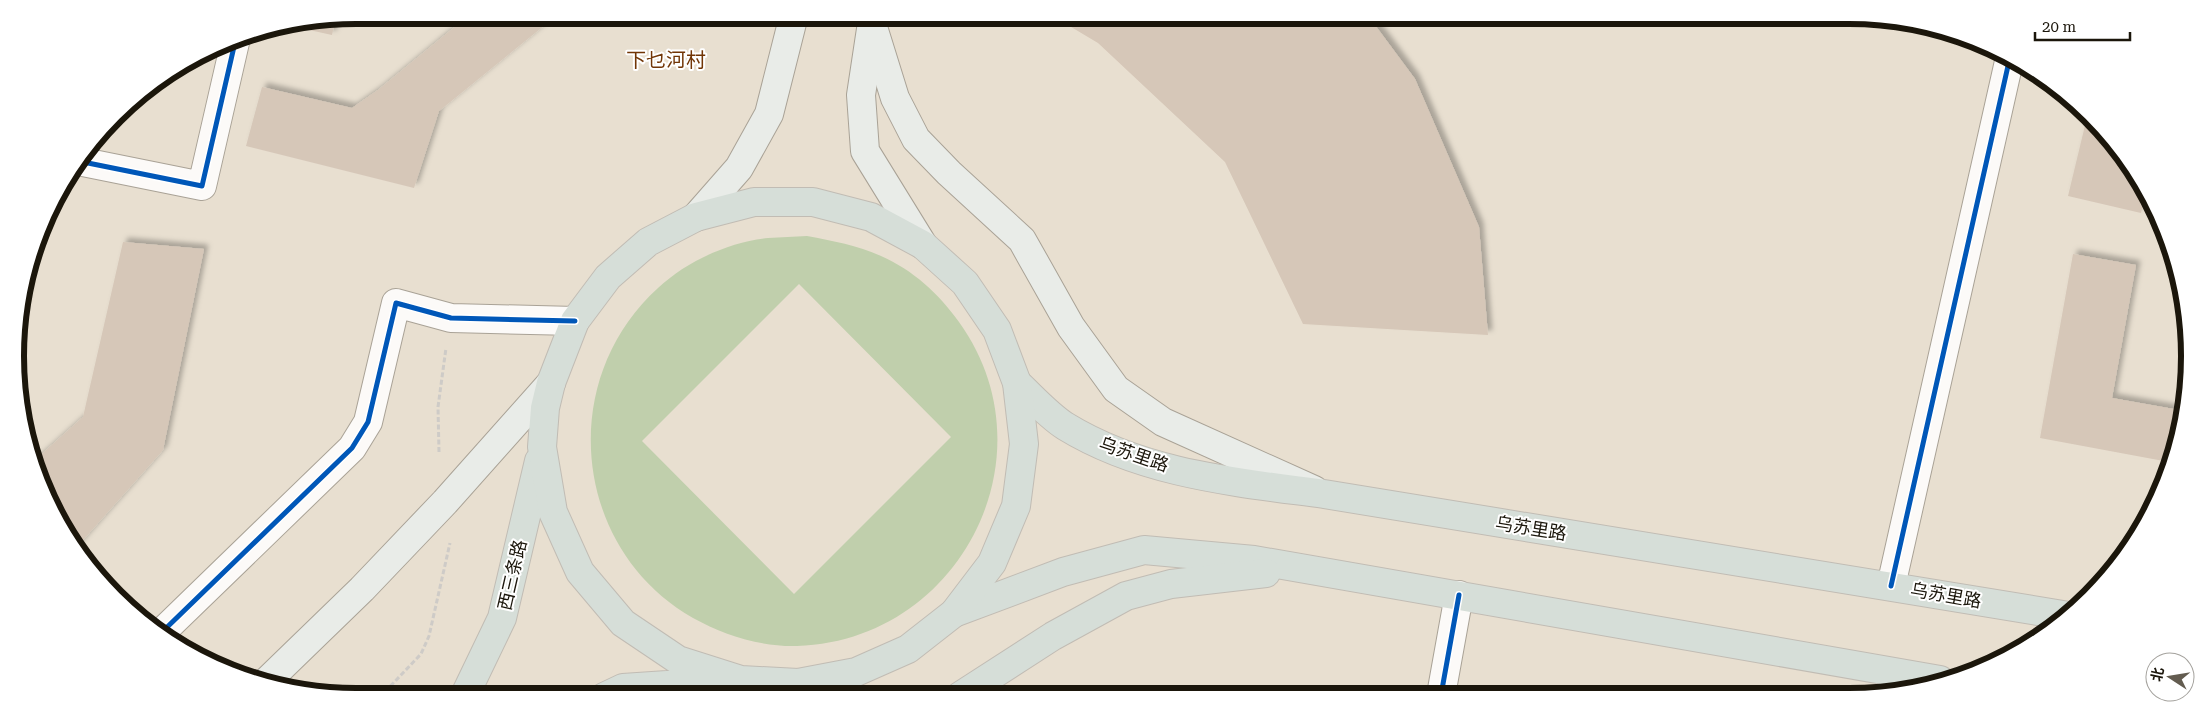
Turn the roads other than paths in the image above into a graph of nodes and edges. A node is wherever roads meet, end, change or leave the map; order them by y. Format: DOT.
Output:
graph roads {
  1 [pos="792,24"];
  2 [pos="872,24"];
  3 [pos="873,24"];
  4 [pos="234,47"];
  5 [pos="2008,64"];
  6 [pos="86,163"];
  7 [pos="696,217"];
  8 [pos="923,245"];
  9 [pos="575,320"];
  10 [pos="551,383"];
  11 [pos="1017,383"];
  12 [pos="542,447"];
  13 [pos="1324,494"];
  14 [pos="1303,568"];
  15 [pos="1891,586"];
  16 [pos="1458,596"];
  17 [pos="954,613"];
  18 [pos="2058,614"];
  19 [pos="166,628"];
  20 [pos="271,677"];
  21 [pos="1930,678"];
  22 [pos="741,680"];
  23 [pos="468,688"];
  24 [pos="624,688"];
  25 [pos="972,688"];
  26 [pos="1442,688"];
  1 -- 7 [label="main road"];
  2 -- 8 [label="main road"];
  3 -- 13 [label="main road"];
  4 -- 6 [label="street"];
  5 -- 15 [label="street"];
  7 -- 8 [label="main road"];
  7 -- 9 [label="main road"];
  8 -- 11 [label="main road"];
  9 -- 10 [label="main road"];
  9 -- 19 [label="street"];
  10 -- 12 [label="main road"];
  10 -- 20 [label="main road"];
  11 -- 13 [label="main road, 乌苏里路"];
  11 -- 17 [label="main road"];
  12 -- 22 [label="main road"];
  12 -- 23 [label="main road, 西三条路"];
  13 -- 15 [label="main road, 乌苏里路"];
  14 -- 16 [label="main road"];
  14 -- 17 [label="main road"];
  14 -- 25 [label="main road"];
  15 -- 18 [label="main road, 乌苏里路"];
  16 -- 21 [label="main road"];
  16 -- 26 [label="street"];
  17 -- 22 [label="main road"];
  22 -- 24 [label="main road"];
}
